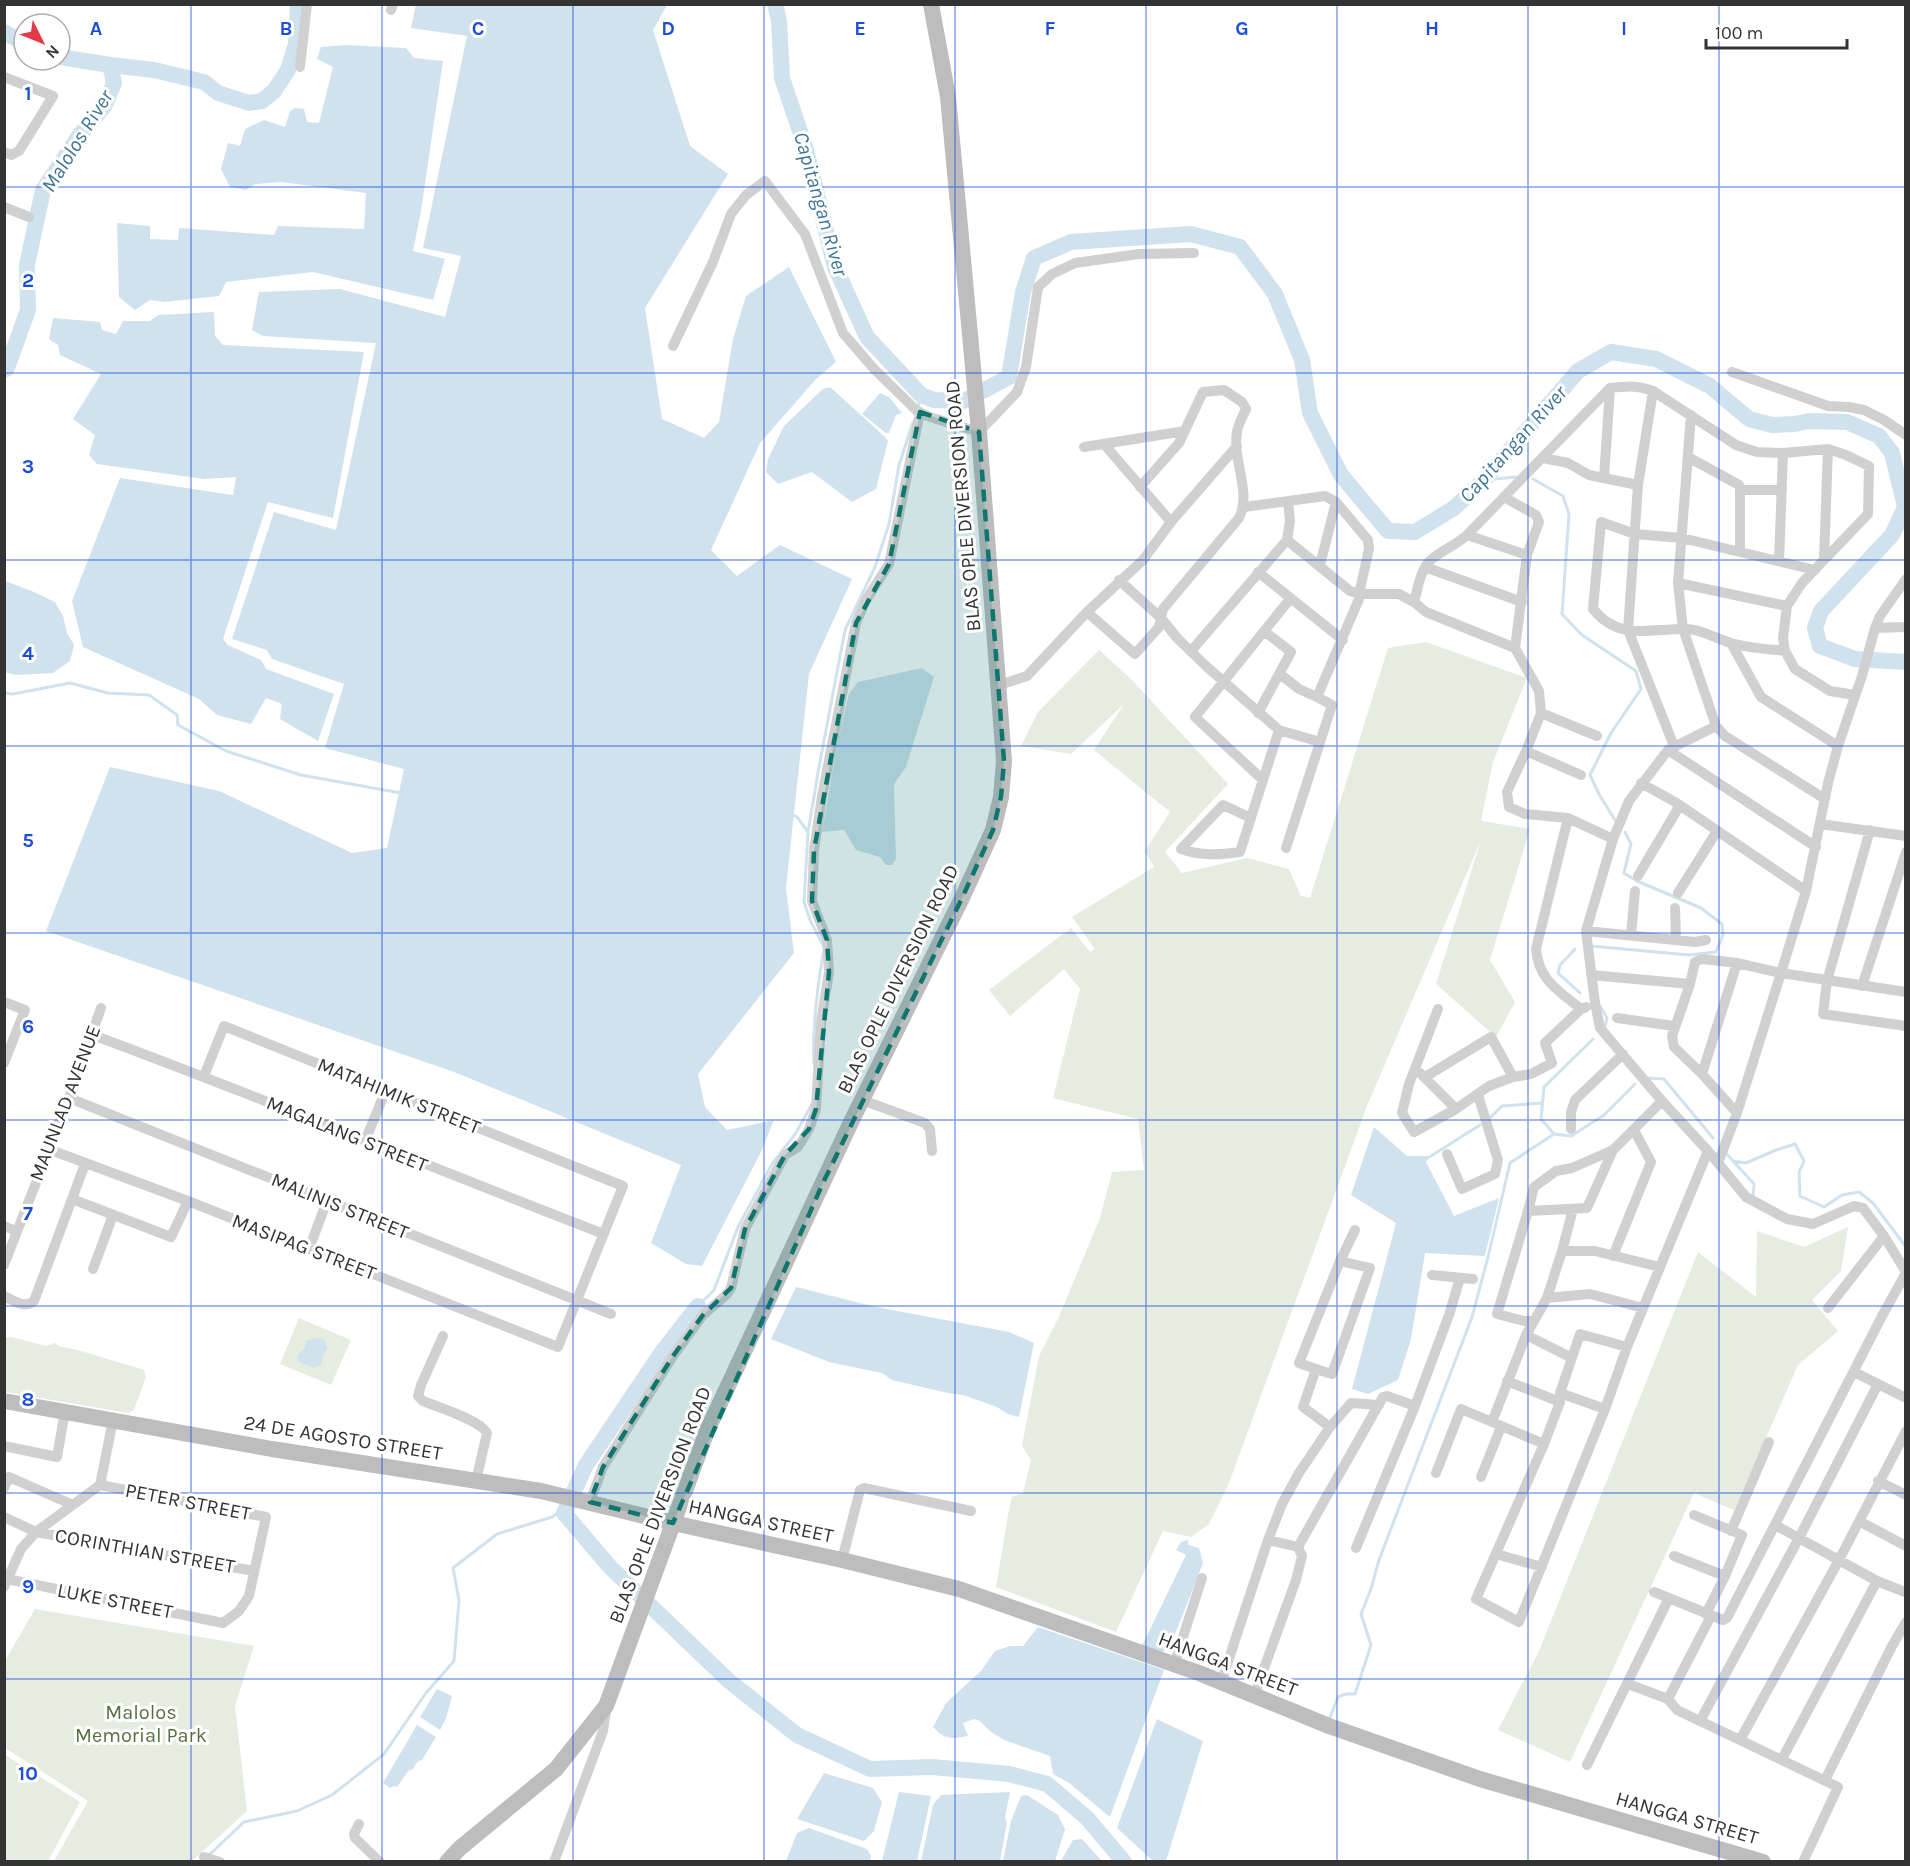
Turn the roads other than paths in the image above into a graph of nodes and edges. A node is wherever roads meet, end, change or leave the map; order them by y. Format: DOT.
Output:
graph roads {
  1 [pos="307,4"];
  2 [pos="931,4"];
  3 [pos="300,67"];
  4 [pos="4,76"];
  5 [pos="4,152"];
  6 [pos="4,207"];
  7 [pos="29,217"];
  8 [pos="1194,253"];
  9 [pos="673,346"];
  10 [pos="1732,372"];
  11 [pos="1610,388"];
  12 [pos="1653,391"];
  13 [pos="918,412"];
  14 [pos="1691,415"];
  15 [pos="978,428"];
  16 [pos="1185,431"];
  17 [pos="1905,435"];
  18 [pos="1104,444"];
  19 [pos="1237,446"];
  20 [pos="1084,447"];
  21 [pos="1828,449"];
  22 [pos="1783,453"];
  23 [pos="1688,457"];
  24 [pos="1543,458"];
  25 [pos="1604,478"];
  26 [pos="1638,485"];
  27 [pos="1140,487"];
  28 [pos="1740,490"];
  29 [pos="1782,490"];
  30 [pos="1504,497"];
  31 [pos="1288,501"];
  32 [pos="1336,502"];
  33 [pos="1244,507"];
  34 [pos="1171,522"];
  35 [pos="1635,534"];
  36 [pos="1467,535"];
  37 [pos="1682,538"];
  38 [pos="1287,540"];
  39 [pos="1740,552"];
  40 [pos="1527,555"];
  41 [pos="1824,559"];
  42 [pos="1779,561"];
  43 [pos="1320,565"];
  44 [pos="1425,567"];
  45 [pos="1815,570"];
  46 [pos="1258,572"];
  47 [pos="1905,579"];
  48 [pos="1119,580"];
  49 [pos="1678,583"];
  50 [pos="1359,594"];
  51 [pos="1290,599"];
  52 [pos="1414,602"];
  53 [pos="1522,602"];
  54 [pos="1787,606"];
  55 [pos="1087,612"];
  56 [pos="1161,618"];
  57 [pos="1905,627"];
  58 [pos="1875,628"];
  59 [pos="1628,630"];
  60 [pos="1683,630"];
  61 [pos="1264,631"];
  62 [pos="1343,640"];
  63 [pos="1731,643"];
  64 [pos="1515,648"];
  65 [pos="1191,651"];
  66 [pos="1785,651"];
  67 [pos="1280,674"];
  68 [pos="1224,681"];
  69 [pos="999,685"];
  70 [pos="1855,695"];
  71 [pos="1317,697"];
  72 [pos="1541,712"];
  73 [pos="1258,713"];
  74 [pos="1716,726"];
  75 [pos="1279,730"];
  76 [pos="1597,736"];
  77 [pos="1320,742"];
  78 [pos="1838,746"];
  79 [pos="1671,748"];
  80 [pos="1526,751"];
  81 [pos="1581,774"];
  82 [pos="1263,780"];
  83 [pos="1641,783"];
  84 [pos="1825,799"];
  85 [pos="1680,806"];
  86 [pos="1251,818"];
  87 [pos="1568,818"];
  88 [pos="1820,824"];
  89 [pos="1870,830"];
  90 [pos="1717,831"];
  91 [pos="1905,836"];
  92 [pos="1613,839"];
  93 [pos="1816,847"];
  94 [pos="1286,848"];
  95 [pos="1905,852"];
  96 [pos="1638,876"];
  97 [pos="1635,891"];
  98 [pos="1806,891"];
  99 [pos="1678,893"];
  100 [pos="1675,908"];
  101 [pos="1586,931"];
  102 [pos="1631,935"];
  103 [pos="1676,940"];
  104 [pos="1706,940"];
  105 [pos="1737,963"];
  106 [pos="1781,973"];
  107 [pos="1591,975"];
  108 [pos="1827,981"];
  109 [pos="1690,984"];
  110 [pos="1862,986"];
  111 [pos="1905,990"];
  112 [pos="4,1002"];
  113 [pos="1595,1003"];
  114 [pos="101,1008"];
  115 [pos="1438,1009"];
  116 [pos="1581,1009"];
  117 [pos="1617,1018"];
  118 [pos="1674,1026"];
  119 [pos="1905,1026"];
  120 [pos="90,1034"];
  121 [pos="1623,1054"];
  122 [pos="4,1063"];
  123 [pos="1415,1070"];
  124 [pos="1702,1074"];
  125 [pos="204,1076"];
  126 [pos="1425,1077"];
  127 [pos="1513,1077"];
  128 [pos="386,1090"];
  129 [pos="1478,1095"];
  130 [pos="69,1098"];
  131 [pos="862,1100"];
  132 [pos="1662,1101"];
  133 [pos="1456,1109"];
  134 [pos="1737,1113"];
  135 [pos="1571,1129"];
  136 [pos="1634,1130"];
  137 [pos="365,1141"];
  138 [pos="48,1149"];
  139 [pos="1613,1150"];
  140 [pos="932,1151"];
  141 [pos="1708,1151"];
  142 [pos="1447,1154"];
  143 [pos="1718,1163"];
  144 [pos="84,1164"];
  145 [pos="72,1199"];
  146 [pos="327,1201"];
  147 [pos="188,1202"];
  148 [pos="1573,1209"];
  149 [pos="1528,1211"];
  150 [pos="113,1215"];
  151 [pos="4,1226"];
  152 [pos="1355,1230"];
  153 [pos="16,1231"];
  154 [pos="604,1234"];
  155 [pos="1884,1236"];
  156 [pos="309,1249"];
  157 [pos="1562,1251"];
  158 [pos="1613,1256"];
  159 [pos="1340,1261"];
  160 [pos="4,1265"];
  161 [pos="1660,1267"];
  162 [pos="93,1269"];
  163 [pos="1905,1272"];
  164 [pos="1432,1275"];
  165 [pos="1460,1278"];
  166 [pos="1473,1279"];
  167 [pos="4,1296"];
  168 [pos="1548,1298"];
  169 [pos="577,1301"];
  170 [pos="1643,1308"];
  171 [pos="1828,1308"];
  172 [pos="611,1314"];
  173 [pos="1533,1321"];
  174 [pos="1526,1335"];
  175 [pos="443,1336"];
  176 [pos="1627,1347"];
  177 [pos="1572,1358"];
  178 [pos="1316,1369"];
  179 [pos="1854,1372"];
  180 [pos="1507,1381"];
  181 [pos="1878,1384"];
  182 [pos="1560,1398"];
  183 [pos="1905,1398"];
  184 [pos="4,1401"];
  185 [pos="1379,1405"];
  186 [pos="1414,1406"];
  187 [pos="1605,1409"];
  188 [pos="65,1411"];
  189 [pos="112,1420"];
  190 [pos="1497,1424"];
  191 [pos="1330,1427"];
  192 [pos="1905,1431"];
  193 [pos="1769,1442"];
  194 [pos="1544,1444"];
  195 [pos="1903,1445"];
  196 [pos="4,1446"];
  197 [pos="1436,1473"];
  198 [pos="1481,1477"];
  199 [pos="476,1480"];
  200 [pos="1878,1481"];
  201 [pos="100,1485"];
  202 [pos="4,1488"];
  203 [pos="1905,1495"];
  204 [pos="586,1501"];
  205 [pos="73,1504"];
  206 [pos="971,1511"];
  207 [pos="1694,1515"];
  208 [pos="4,1517"];
  209 [pos="1859,1521"];
  210 [pos="673,1523"];
  211 [pos="1775,1525"];
  212 [pos="1731,1531"];
  213 [pos="36,1532"];
  214 [pos="1798,1538"];
  215 [pos="1268,1540"];
  216 [pos="1905,1546"];
  217 [pos="1298,1547"];
  218 [pos="1356,1548"];
  219 [pos="1496,1554"];
  220 [pos="1674,1556"];
  221 [pos="842,1560"];
  222 [pos="1839,1560"];
  223 [pos="1542,1567"];
  224 [pos="255,1571"];
  225 [pos="1725,1576"];
  226 [pos="1202,1578"];
  227 [pos="1877,1581"];
  228 [pos="6,1583"];
  229 [pos="1905,1591"];
  230 [pos="1654,1592"];
  231 [pos="1668,1598"];
  232 [pos="1708,1615"];
  233 [pos="1905,1622"];
  234 [pos="223,1623"];
  235 [pos="1174,1665"];
  236 [pos="1221,1683"];
  237 [pos="1628,1684"];
  238 [pos="1254,1696"];
  239 [pos="1668,1699"];
  240 [pos="606,1706"];
  241 [pos="1700,1721"];
  242 [pos="1740,1740"];
  243 [pos="1782,1760"];
  244 [pos="1587,1765"];
  245 [pos="1825,1780"];
  246 [pos="359,1824"];
  247 [pos="380,1862"];
  248 [pos="447,1862"];
  249 [pos="554,1862"];
  250 [pos="1763,1862"];
  251 [pos="1803,1862"];
  1 -- 3 [label="street"];
  2 -- 15 [label="main road, BLAS OPLE DIVERSION ROAD"];
  4 -- 5 [label="street"];
  6 -- 7 [label="street"];
  8 -- 15 [label="street"];
  9 -- 13 [label="street"];
  10 -- 17 [label="street"];
  11 -- 12 [label="street"];
  11 -- 24 [label="street"];
  11 -- 25 [label="street"];
  12 -- 14 [label="street"];
  12 -- 26 [label="street"];
  13 -- 15 [label="street"];
  13 -- 204 [label="street"];
  14 -- 22 [label="street"];
  14 -- 23 [label="street"];
  15 -- 69 [label="main road, BLAS OPLE DIVERSION ROAD"];
  16 -- 18 [label="street"];
  16 -- 19 [label="street"];
  16 -- 27 [label="street"];
  18 -- 20 [label="street"];
  18 -- 27 [label="street"];
  19 -- 33 [label="street"];
  19 -- 34 [label="street"];
  21 -- 22 [label="street"];
  21 -- 41 [label="street"];
  21 -- 41 [label="street"];
  22 -- 29 [label="street"];
  23 -- 28 [label="street"];
  23 -- 37 [label="street"];
  24 -- 25 [label="street"];
  24 -- 30 [label="street"];
  25 -- 26 [label="street"];
  26 -- 35 [label="street"];
  27 -- 34 [label="street"];
  28 -- 29 [label="street"];
  28 -- 39 [label="street"];
  29 -- 42 [label="street"];
  30 -- 36 [label="street"];
  30 -- 40 [label="street"];
  31 -- 32 [label="street"];
  31 -- 33 [label="street"];
  31 -- 38 [label="street"];
  32 -- 43 [label="street"];
  32 -- 50 [label="street"];
  33 -- 56 [label="street"];
  34 -- 48 [label="street"];
  35 -- 37 [label="street"];
  35 -- 59 [label="street"];
  35 -- 59 [label="street"];
  36 -- 40 [label="street"];
  36 -- 44 [label="street"];
  37 -- 39 [label="street"];
  37 -- 49 [label="street"];
  38 -- 43 [label="street"];
  38 -- 46 [label="street"];
  39 -- 42 [label="street"];
  40 -- 53 [label="street"];
  41 -- 45 [label="street"];
  42 -- 45 [label="street"];
  43 -- 50 [label="street"];
  44 -- 52 [label="street"];
  44 -- 53 [label="street"];
  45 -- 54 [label="street"];
  46 -- 51 [label="street"];
  46 -- 65 [label="street"];
  47 -- 58 [label="street"];
  48 -- 55 [label="street"];
  48 -- 56 [label="street"];
  49 -- 54 [label="street"];
  49 -- 60 [label="street"];
  50 -- 52 [label="street"];
  50 -- 62 [label="street"];
  51 -- 61 [label="street"];
  51 -- 62 [label="street"];
  52 -- 64 [label="street"];
  53 -- 64 [label="street"];
  54 -- 66 [label="street"];
  55 -- 56 [label="street"];
  55 -- 69 [label="street"];
  56 -- 65 [label="street"];
  57 -- 58 [label="street"];
  58 -- 70 [label="street"];
  59 -- 60 [label="street"];
  59 -- 79 [label="street"];
  60 -- 63 [label="street"];
  60 -- 74 [label="street"];
  61 -- 67 [label="street"];
  61 -- 68 [label="street"];
  62 -- 71 [label="street"];
  63 -- 66 [label="street"];
  63 -- 78 [label="street"];
  64 -- 72 [label="street"];
  65 -- 68 [label="street"];
  66 -- 70 [label="street"];
  67 -- 71 [label="street"];
  67 -- 73 [label="street"];
  68 -- 73 [label="street"];
  68 -- 82 [label="street"];
  69 -- 131 [label="main road, BLAS OPLE DIVERSION ROAD"];
  70 -- 78 [label="street"];
  71 -- 77 [label="street"];
  72 -- 76 [label="street"];
  72 -- 80 [label="street"];
  73 -- 75 [label="street"];
  74 -- 79 [label="street"];
  74 -- 84 [label="street"];
  75 -- 77 [label="street"];
  75 -- 82 [label="street"];
  77 -- 94 [label="street"];
  78 -- 84 [label="street"];
  79 -- 83 [label="street"];
  79 -- 93 [label="street"];
  80 -- 81 [label="street"];
  80 -- 87 [label="street"];
  82 -- 86 [label="street"];
  83 -- 85 [label="street"];
  83 -- 92 [label="street"];
  84 -- 88 [label="street"];
  85 -- 90 [label="street"];
  85 -- 96 [label="street"];
  86 -- 86 [label="street"];
  87 -- 92 [label="street"];
  87 -- 116 [label="street"];
  88 -- 89 [label="street"];
  88 -- 93 [label="street"];
  89 -- 91 [label="street"];
  89 -- 108 [label="street"];
  90 -- 98 [label="street"];
  90 -- 99 [label="street"];
  92 -- 101 [label="street"];
  93 -- 98 [label="street"];
  95 -- 110 [label="street"];
  97 -- 102 [label="street"];
  98 -- 106 [label="street"];
  100 -- 103 [label="street"];
  101 -- 102 [label="street"];
  101 -- 107 [label="street"];
  102 -- 103 [label="street"];
  103 -- 104 [label="street"];
  105 -- 106 [label="street"];
  105 -- 109 [label="street"];
  105 -- 124 [label="street"];
  106 -- 108 [label="street"];
  106 -- 134 [label="street"];
  107 -- 109 [label="street"];
  107 -- 113 [label="street"];
  108 -- 110 [label="street"];
  108 -- 119 [label="street"];
  109 -- 118 [label="street"];
  110 -- 111 [label="street"];
  112 -- 122 [label="street"];
  113 -- 116 [label="street"];
  113 -- 121 [label="street"];
  114 -- 120 [label="street, MAUNLAD AVENUE"];
  115 -- 123 [label="street"];
  116 -- 127 [label="street"];
  117 -- 118 [label="street"];
  118 -- 124 [label="street"];
  120 -- 125 [label="street, MAGALANG STREET"];
  120 -- 130 [label="street, MAUNLAD AVENUE"];
  121 -- 132 [label="street"];
  121 -- 135 [label="street"];
  123 -- 126 [label="street"];
  123 -- 133 [label="street"];
  124 -- 134 [label="street"];
  125 -- 128 [label="street, MATAHIMIK STREET"];
  125 -- 137 [label="street, MAGALANG STREET"];
  126 -- 127 [label="street"];
  126 -- 133 [label="street"];
  127 -- 129 [label="street"];
  128 -- 137 [label="street"];
  128 -- 154 [label="street, MATAHIMIK STREET"];
  129 -- 133 [label="street"];
  129 -- 142 [label="street"];
  130 -- 138 [label="street, MAUNLAD AVENUE"];
  130 -- 146 [label="street, MALINIS STREET"];
  131 -- 140 [label="street"];
  131 -- 210 [label="main road, BLAS OPLE DIVERSION ROAD"];
  132 -- 136 [label="street"];
  132 -- 141 [label="street"];
  134 -- 143 [label="street"];
  136 -- 139 [label="street"];
  136 -- 158 [label="street"];
  137 -- 154 [label="street, MAGALANG STREET"];
  138 -- 144 [label="street, MASIPAG STREET"];
  138 -- 153 [label="street, MAUNLAD AVENUE"];
  139 -- 148 [label="street"];
  139 -- 149 [label="street"];
  141 -- 143 [label="street"];
  141 -- 161 [label="street"];
  143 -- 155 [label="street"];
  144 -- 145 [label="street"];
  144 -- 147 [label="street, MASIPAG STREET"];
  145 -- 150 [label="street"];
  145 -- 167 [label="street"];
  146 -- 156 [label="street"];
  146 -- 169 [label="street, MALINIS STREET"];
  147 -- 150 [label="street"];
  147 -- 156 [label="street, MASIPAG STREET"];
  148 -- 149 [label="street"];
  148 -- 157 [label="street"];
  149 -- 173 [label="street"];
  150 -- 162 [label="street"];
  151 -- 153 [label="street"];
  152 -- 159 [label="street"];
  153 -- 160 [label="street, MAUNLAD AVENUE"];
  154 -- 169 [label="street"];
  155 -- 163 [label="street"];
  155 -- 171 [label="street"];
  156 -- 169 [label="street, MASIPAG STREET"];
  157 -- 158 [label="street"];
  157 -- 168 [label="street"];
  158 -- 161 [label="street"];
  159 -- 178 [label="street"];
  159 -- 178 [label="street"];
  161 -- 170 [label="street"];
  163 -- 179 [label="street"];
  164 -- 165 [label="street"];
  165 -- 166 [label="street"];
  165 -- 186 [label="street"];
  168 -- 170 [label="street"];
  168 -- 173 [label="street"];
  169 -- 172 [label="street, MALINIS STREET"];
  170 -- 176 [label="street"];
  173 -- 174 [label="street"];
  174 -- 177 [label="street"];
  174 -- 180 [label="street"];
  175 -- 199 [label="street"];
  176 -- 177 [label="street"];
  176 -- 187 [label="street"];
  177 -- 182 [label="street"];
  178 -- 191 [label="street"];
  179 -- 181 [label="street"];
  179 -- 211 [label="street"];
  180 -- 182 [label="street"];
  180 -- 190 [label="street"];
  181 -- 183 [label="street"];
  181 -- 214 [label="street"];
  182 -- 187 [label="street"];
  182 -- 194 [label="street"];
  184 -- 188 [label="main road, 24 DE AGOSTO STREET"];
  185 -- 186 [label="street"];
  185 -- 191 [label="street"];
  185 -- 217 [label="street"];
  186 -- 218 [label="street"];
  187 -- 223 [label="street"];
  188 -- 189 [label="main road, 24 DE AGOSTO STREET"];
  188 -- 196 [label="street"];
  189 -- 199 [label="main road, 24 DE AGOSTO STREET"];
  189 -- 201 [label="street"];
  190 -- 194 [label="street"];
  190 -- 197 [label="street"];
  190 -- 198 [label="street"];
  191 -- 215 [label="street"];
  192 -- 195 [label="street"];
  193 -- 212 [label="street"];
  194 -- 219 [label="street"];
  195 -- 200 [label="street"];
  199 -- 204 [label="main road, 24 DE AGOSTO STREET"];
  200 -- 203 [label="street"];
  200 -- 209 [label="street"];
  201 -- 205 [label="street"];
  201 -- 224 [label="street, PETER STREET"];
  202 -- 205 [label="street"];
  204 -- 210 [label="main road, 24 DE AGOSTO STREET"];
  205 -- 213 [label="street"];
  206 -- 221 [label="street"];
  207 -- 212 [label="street"];
  208 -- 213 [label="street, CORINTHIAN STREET"];
  209 -- 216 [label="street"];
  209 -- 222 [label="street"];
  210 -- 221 [label="main road, HANGGA STREET"];
  210 -- 240 [label="main road, BLAS OPLE DIVERSION ROAD"];
  211 -- 214 [label="street"];
  211 -- 232 [label="street"];
  212 -- 225 [label="street"];
  213 -- 224 [label="street, CORINTHIAN STREET"];
  213 -- 228 [label="street"];
  214 -- 222 [label="street"];
  214 -- 241 [label="street"];
  215 -- 217 [label="street"];
  215 -- 236 [label="street"];
  217 -- 238 [label="street"];
  219 -- 223 [label="street"];
  219 -- 223 [label="street"];
  220 -- 225 [label="street"];
  221 -- 235 [label="main road, HANGGA STREET"];
  222 -- 227 [label="street"];
  222 -- 242 [label="street"];
  224 -- 234 [label="street, PETER STREET"];
  225 -- 232 [label="street"];
  226 -- 235 [label="street"];
  227 -- 229 [label="street"];
  227 -- 243 [label="street"];
  228 -- 234 [label="street, LUKE STREET"];
  230 -- 231 [label="street"];
  231 -- 232 [label="street"];
  231 -- 237 [label="street"];
  232 -- 239 [label="street"];
  233 -- 245 [label="street"];
  235 -- 236 [label="main road, HANGGA STREET"];
  236 -- 238 [label="main road, HANGGA STREET"];
  237 -- 239 [label="street"];
  237 -- 244 [label="street"];
  238 -- 250 [label="main road, HANGGA STREET"];
  239 -- 241 [label="street"];
  240 -- 248 [label="main road, BLAS OPLE DIVERSION ROAD"];
  240 -- 249 [label="street"];
  241 -- 242 [label="street"];
  242 -- 243 [label="street"];
  243 -- 245 [label="street"];
  245 -- 251 [label="street"];
  246 -- 247 [label="street"];
}
